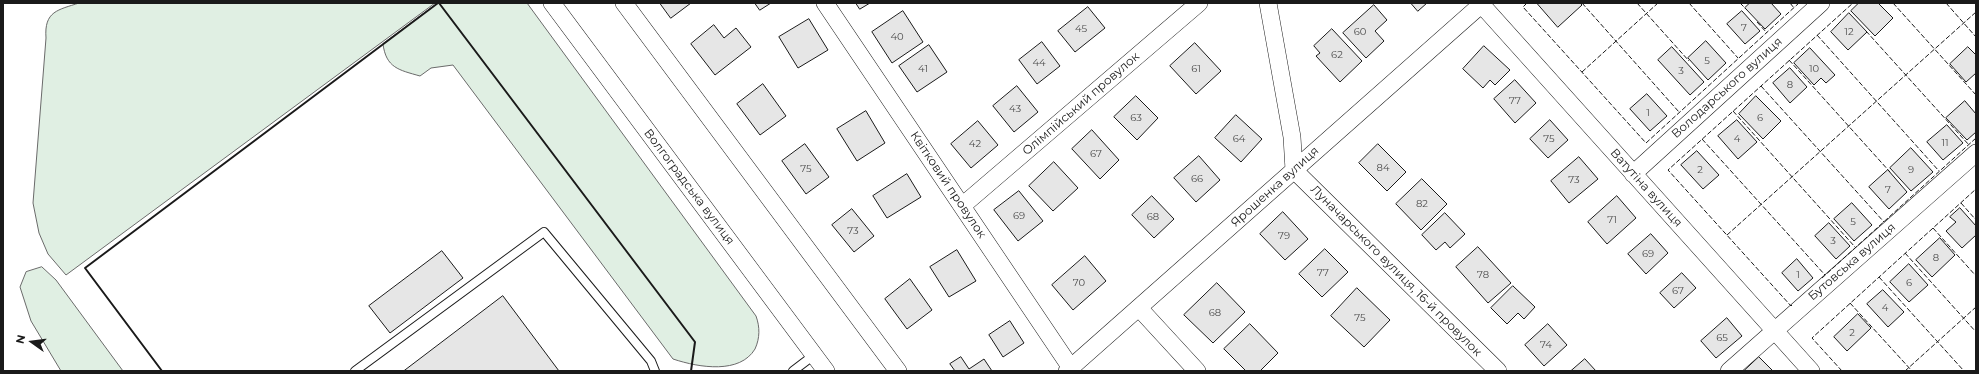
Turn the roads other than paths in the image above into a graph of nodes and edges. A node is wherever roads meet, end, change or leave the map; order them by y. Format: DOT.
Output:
graph roads {
  1 [pos="552,3"];
  2 [pos="624,3"];
  3 [pos="825,3"];
  4 [pos="1199,3"];
  5 [pos="1268,3"];
  6 [pos="1822,3"];
  7 [pos="1482,4"];
  8 [pos="1976,154"];
  9 [pos="1294,170"];
  10 [pos="1634,174"];
  11 [pos="962,206"];
  12 [pos="1139,308"];
  13 [pos="1775,331"];
  14 [pos="814,355"];
  15 [pos="1069,369"];
  16 [pos="355,371"];
  17 [pos="655,371"];
  18 [pos="793,371"];
  19 [pos="826,371"];
  20 [pos="898,371"];
  21 [pos="1197,371"];
  22 [pos="1498,371"];
  23 [pos="1729,371"];
  24 [pos="1811,371"];
  1 -- 14 [label="street, Волгоградська вулиця"];
  2 -- 20 [label="street"];
  3 -- 11 [label="street, Квітковий провулок"];
  4 -- 11 [label="street, Олімпійський провулок"];
  5 -- 9 [label="street"];
  6 -- 10 [label="street, Володарського вулиця"];
  7 -- 9 [label="street, Ярошенка вулиця"];
  7 -- 10 [label="street, Ватутіна вулиця"];
  8 -- 13 [label="street, Бутовська вулиця"];
  9 -- 12 [label="street, Ярошенка вулиця"];
  9 -- 22 [label="street, Луначарського вулиця, 16-й провулок"];
  10 -- 13 [label="street, Ватутіна вулиця"];
  11 -- 15 [label="street, Квітковий провулок"];
  12 -- 15 [label="street, Ярошенка вулиця"];
  12 -- 21 [label="street"];
  13 -- 23 [label="street, Бутовська вулиця"];
  13 -- 24 [label="street, Ватутіна вулиця"];
  14 -- 18 [label="lane"];
  14 -- 19 [label="street, Волгоградська вулиця"];
  16 -- 17 [label="lane"];
}
